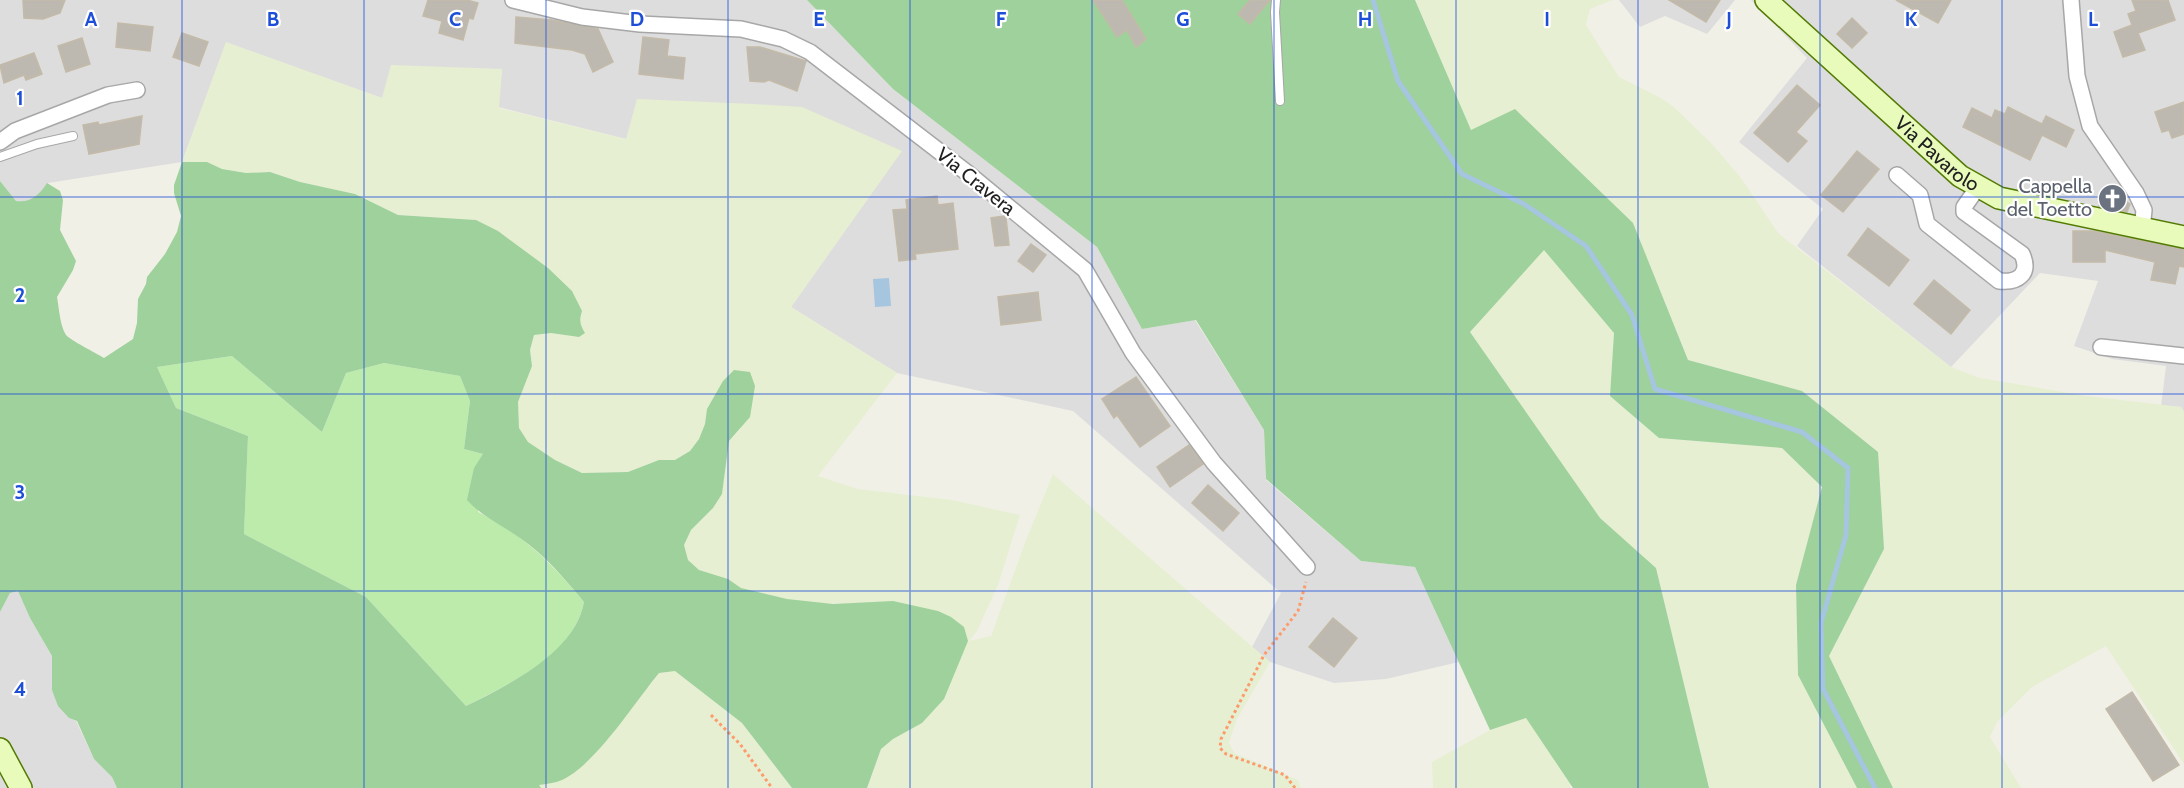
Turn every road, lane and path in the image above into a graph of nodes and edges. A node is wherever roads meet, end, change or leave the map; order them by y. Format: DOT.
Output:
graph roads {
  1 [pos="513,0"];
  2 [pos="1276,0"];
  3 [pos="1766,0"];
  4 [pos="2072,0"];
  5 [pos="2080,0"];
  6 [pos="2073,20"];
  7 [pos="137,90"];
  8 [pos="1280,101"];
  9 [pos="73,136"];
  10 [pos="0,142"];
  11 [pos="0,157"];
  12 [pos="1897,175"];
  13 [pos="1978,188"];
  14 [pos="2142,230"];
  15 [pos="2184,237"];
  16 [pos="2101,347"];
  17 [pos="2184,356"];
  18 [pos="1307,567"];
  19 [pos="711,716"];
  20 [pos="0,749"];
  21 [pos="21,788"];
  22 [pos="772,788"];
  23 [pos="1295,788"];
  1 -- 18 [label="street, Via Cravera"];
  2 -- 8 [label="lane"];
  3 -- 13 [label="street, Via Pavarolo"];
  4 -- 6 [label="street"];
  5 -- 6 [label="street"];
  6 -- 14 [label="street"];
  7 -- 10 [label="street"];
  9 -- 11 [label="lane"];
  12 -- 13 [label="street"];
  13 -- 14 [label="street, Via Pavarolo"];
  14 -- 15 [label="street, Via Pavarolo"];
  16 -- 17 [label="street"];
  18 -- 23 [label="path"];
  19 -- 22 [label="path"];
  20 -- 21 [label="street"];
}
